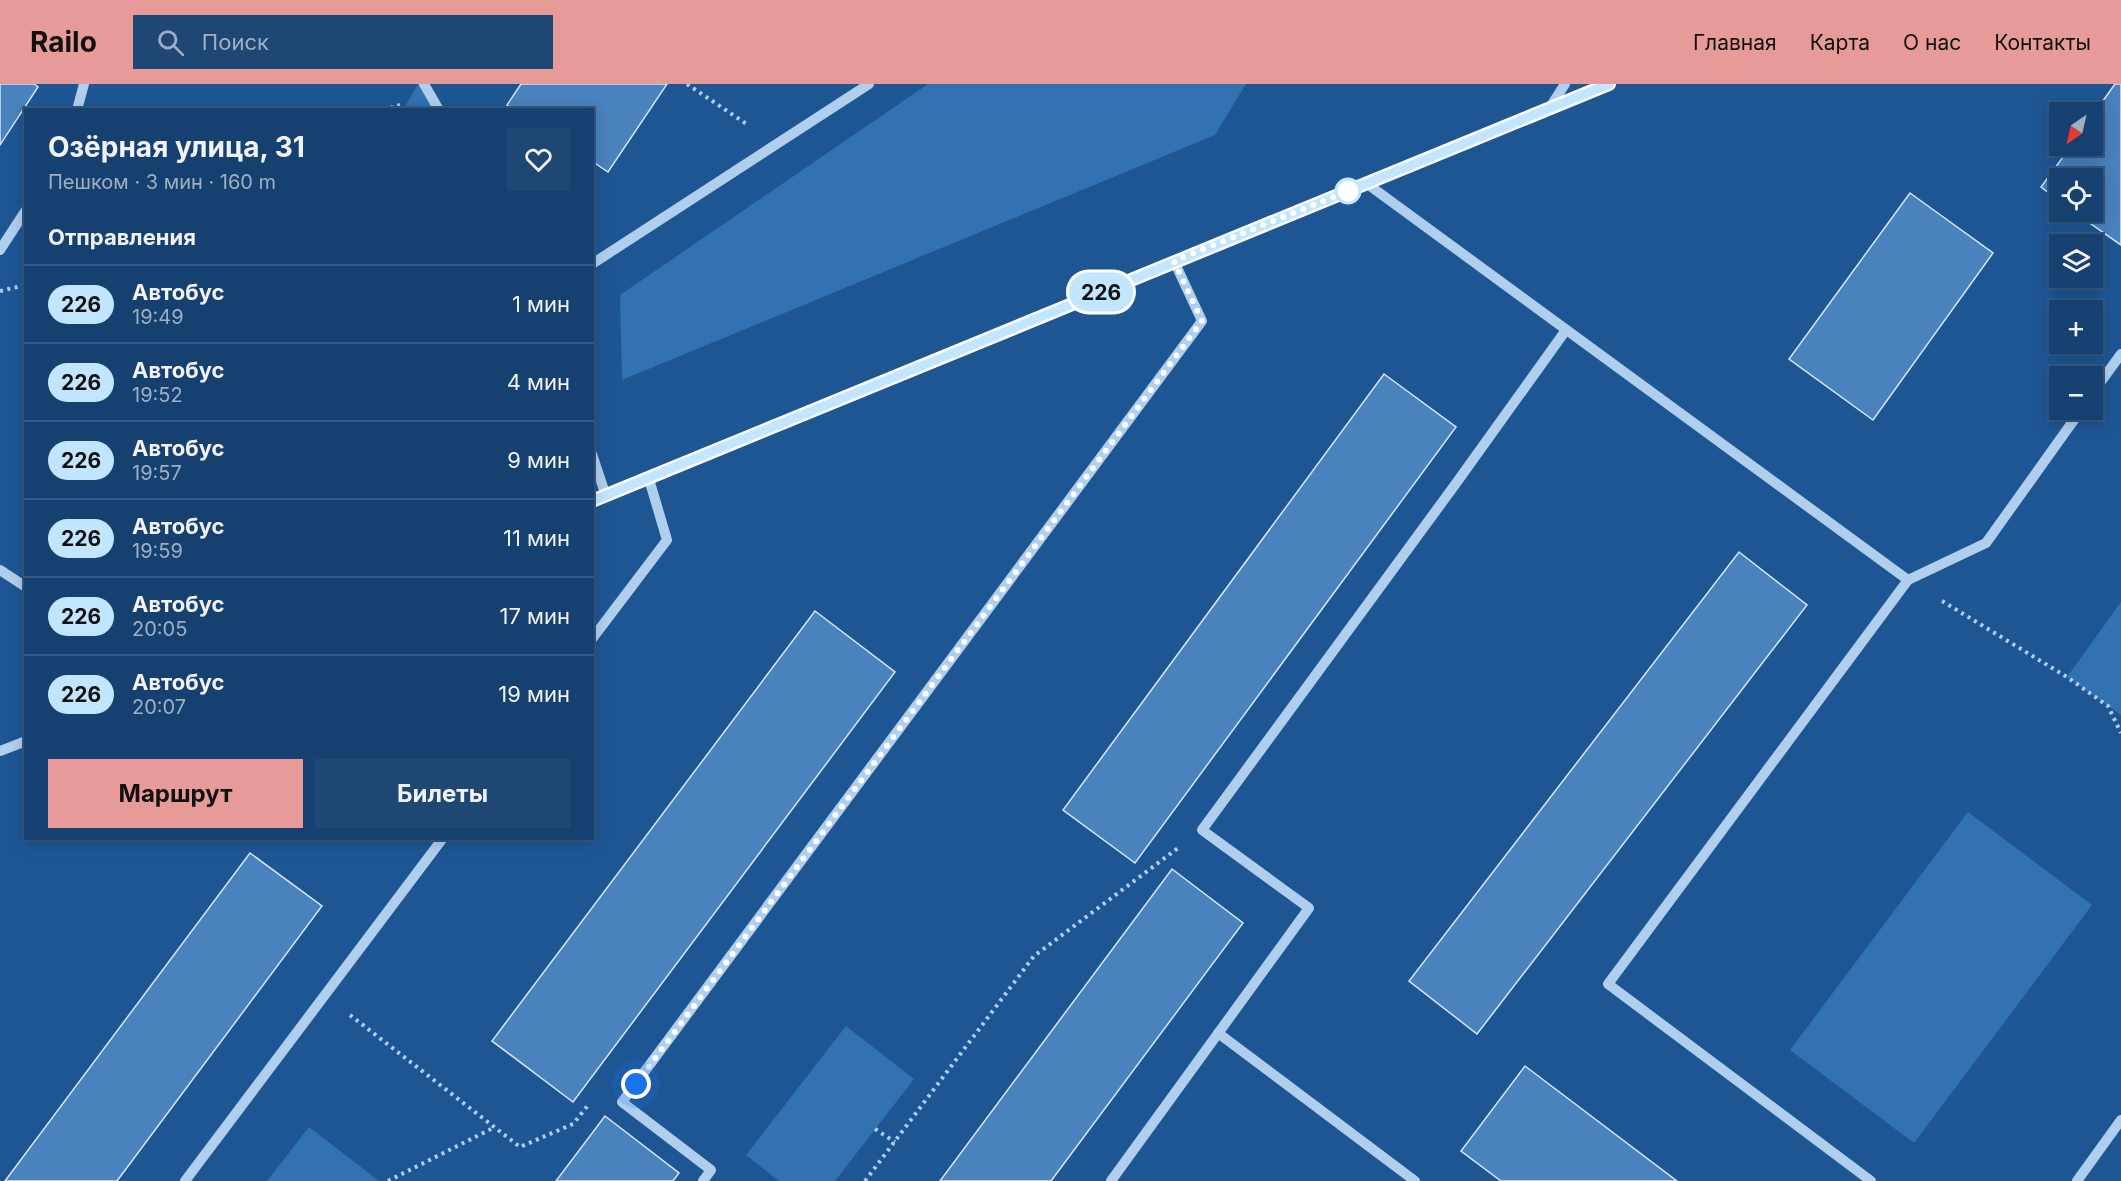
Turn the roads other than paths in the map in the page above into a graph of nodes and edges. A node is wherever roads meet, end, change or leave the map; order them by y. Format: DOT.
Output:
graph roads {
  1 [pos="84,84"];
  2 [pos="424,84"];
  3 [pos="869,84"];
  4 [pos="1565,84"];
  5 [pos="1609,84"];
  6 [pos="78,108"];
  7 [pos="438,108"];
  8 [pos="1549,109"];
  9 [pos="1366,183"];
  10 [pos="24,213"];
  11 [pos="0,250"];
  12 [pos="1174,261"];
  13 [pos="594,263"];
  14 [pos="1566,330"];
  15 [pos="2121,354"];
  16 [pos="2103,379"];
  17 [pos="2074,420"];
  18 [pos="594,460"];
  19 [pos="649,479"];
  20 [pos="606,496"];
  21 [pos="594,500"];
  22 [pos="0,570"];
  23 [pos="1908,580"];
  24 [pos="24,586"];
  25 [pos="594,636"];
  26 [pos="24,742"];
  27 [pos="0,751"];
  28 [pos="441,840"];
  29 [pos="1218,1033"];
  30 [pos="2121,1120"];
  31 [pos="185,1181"];
  32 [pos="703,1181"];
  33 [pos="1110,1181"];
  34 [pos="1415,1181"];
  35 [pos="1871,1181"];
  36 [pos="2077,1181"];
  1 -- 6 [label="street"];
  2 -- 7 [label="street"];
  3 -- 13 [label="street"];
  4 -- 8 [label="street"];
  5 -- 8 [label="street"];
  8 -- 9 [label="street"];
  9 -- 12 [label="street"];
  9 -- 14 [label="street"];
  10 -- 11 [label="street"];
  12 -- 19 [label="street"];
  12 -- 32 [label="street"];
  14 -- 23 [label="street"];
  14 -- 29 [label="street"];
  15 -- 16 [label="street"];
  17 -- 23 [label="street"];
  18 -- 20 [label="street"];
  19 -- 20 [label="street"];
  19 -- 25 [label="street"];
  20 -- 21 [label="street"];
  22 -- 24 [label="street"];
  23 -- 35 [label="street"];
  26 -- 27 [label="street"];
  28 -- 31 [label="street"];
  29 -- 33 [label="street"];
  29 -- 34 [label="street"];
  30 -- 36 [label="street"];
}
